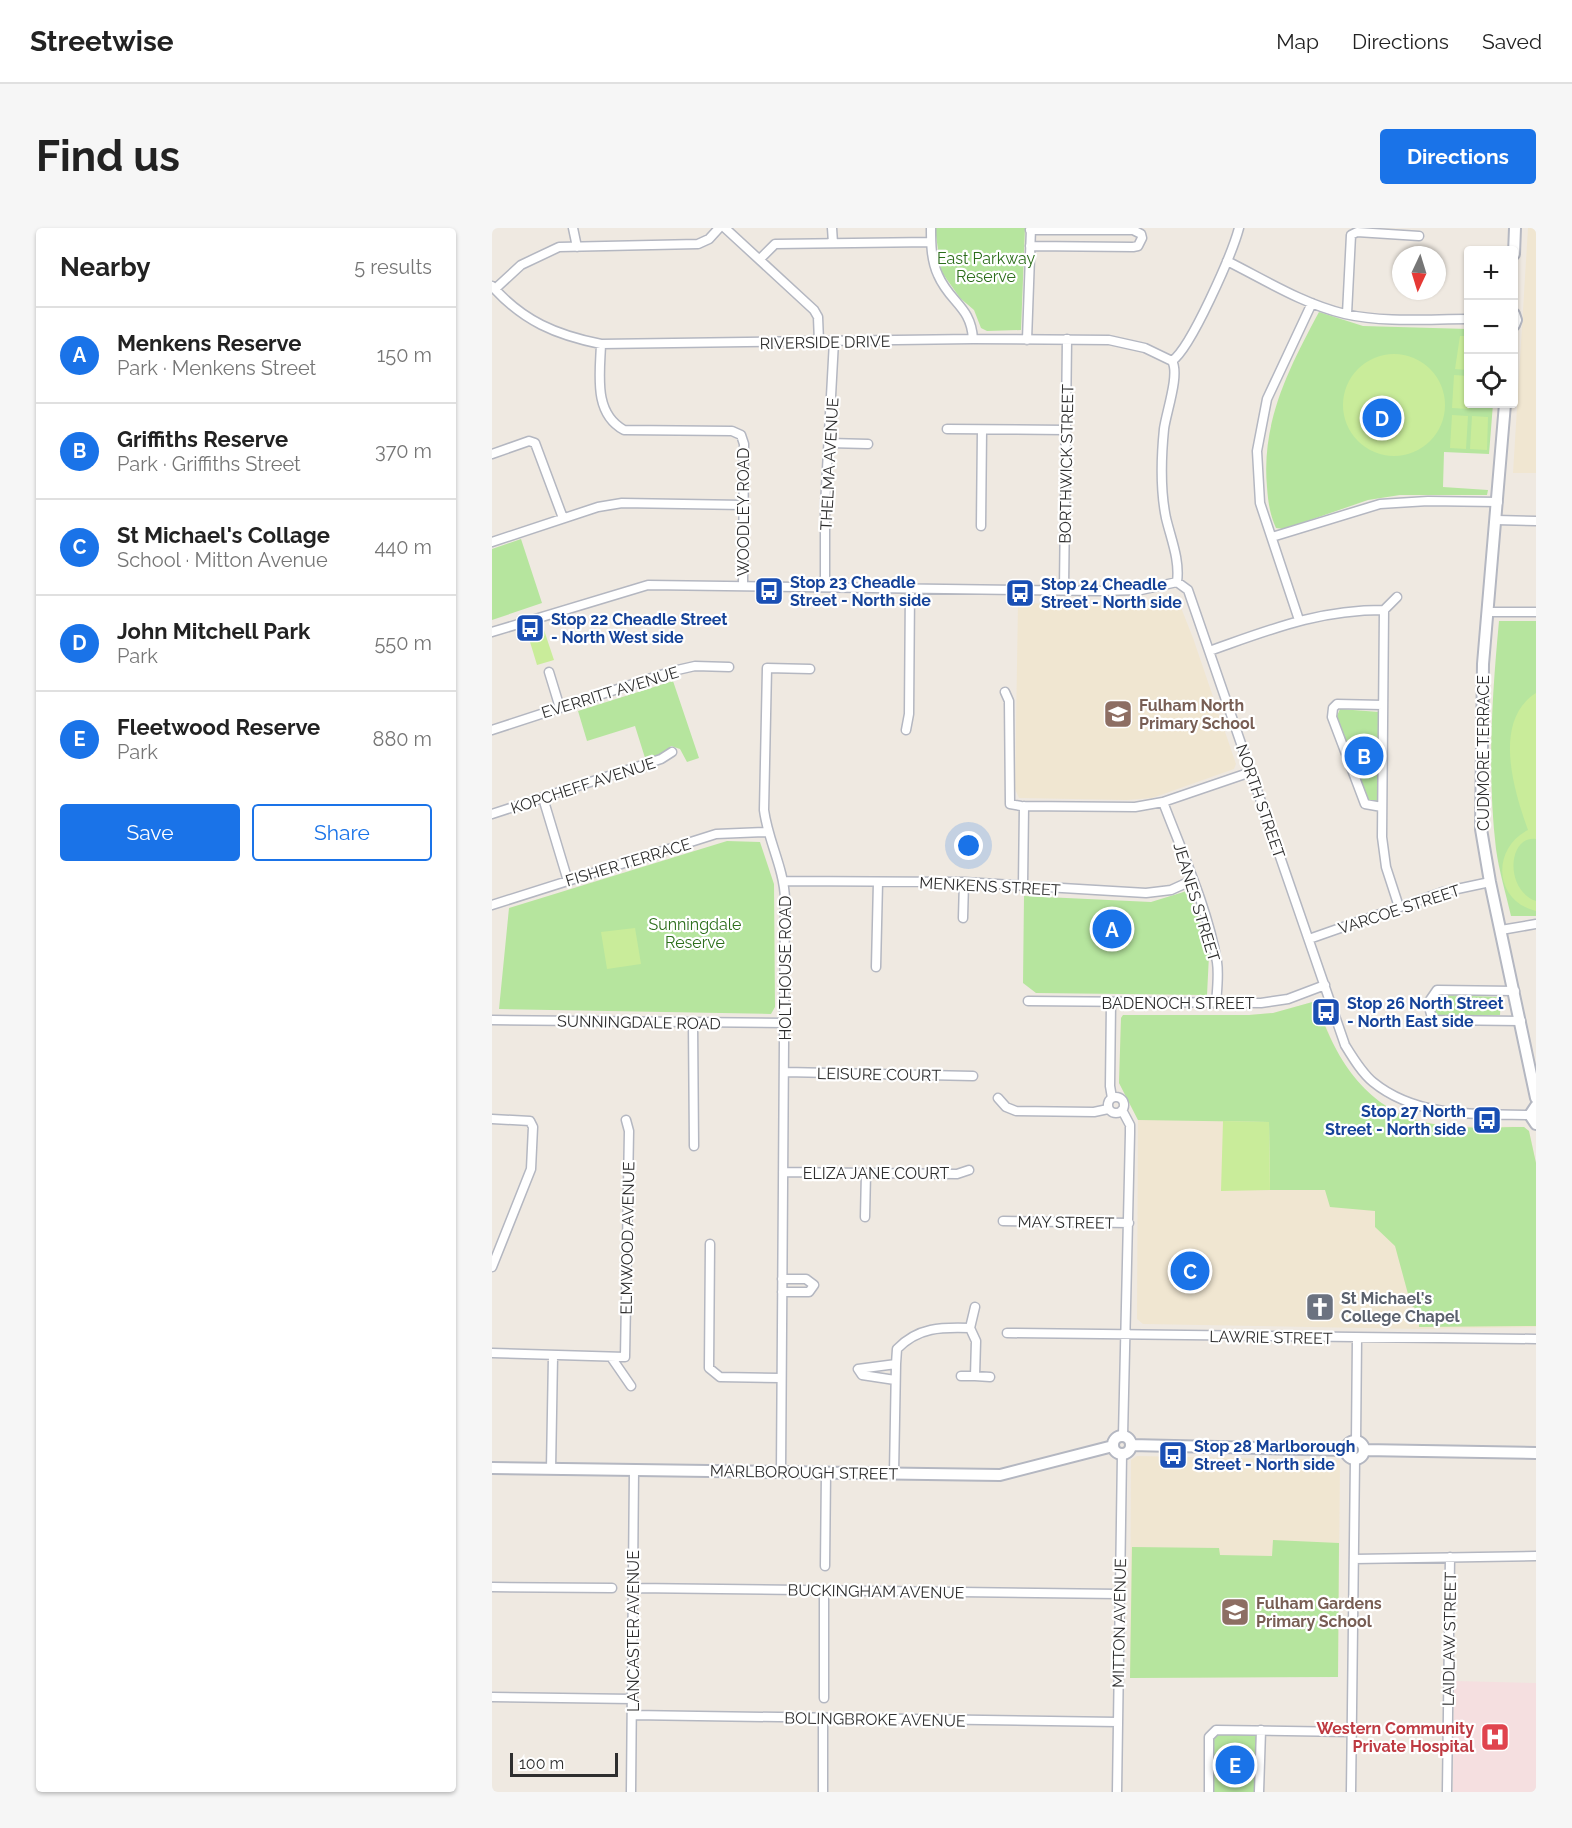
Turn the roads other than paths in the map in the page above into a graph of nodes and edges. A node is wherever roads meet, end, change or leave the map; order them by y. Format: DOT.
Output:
graph roads {
  1 [pos="573,228"];
  2 [pos="719,228"];
  3 [pos="725,228"];
  4 [pos="832,228"];
  5 [pos="931,228"];
  6 [pos="1239,228"];
  7 [pos="1515,228"];
  8 [pos="1030,229"];
  9 [pos="1419,236"];
  10 [pos="931,242"];
  11 [pos="833,243"];
  12 [pos="577,246"];
  13 [pos="1030,246"];
  14 [pos="1514,246"];
  15 [pos="760,259"];
  16 [pos="1227,261"];
  17 [pos="493,287"];
  18 [pos="1312,303"];
  19 [pos="1347,314"];
  20 [pos="1464,319"];
  21 [pos="972,339"];
  22 [pos="1067,339"];
  23 [pos="1027,340"];
  24 [pos="834,341"];
  25 [pos="819,342"];
  26 [pos="601,344"];
  27 [pos="1172,361"];
  28 [pos="1505,408"];
  29 [pos="946,429"];
  30 [pos="982,430"];
  31 [pos="1066,430"];
  32 [pos="829,443"];
  33 [pos="868,444"];
  34 [pos="492,454"];
  35 [pos="1498,502"];
  36 [pos="744,505"];
  37 [pos="563,518"];
  38 [pos="1496,520"];
  39 [pos="1536,520"];
  40 [pos="981,526"];
  41 [pos="1272,537"];
  42 [pos="492,542"];
  43 [pos="1177,582"];
  44 [pos="743,586"];
  45 [pos="825,586"];
  46 [pos="910,587"];
  47 [pos="1064,589"];
  48 [pos="1397,597"];
  49 [pos="1384,610"];
  50 [pos="1489,612"];
  51 [pos="1536,612"];
  52 [pos="1299,620"];
  53 [pos="492,632"];
  54 [pos="1209,651"];
  55 [pos="729,667"];
  56 [pos="810,669"];
  57 [pos="549,672"];
  58 [pos="1005,692"];
  59 [pos="1383,705"];
  60 [pos="560,708"];
  61 [pos="492,730"];
  62 [pos="906,730"];
  63 [pos="672,752"];
  64 [pos="1251,772"];
  65 [pos="543,798"];
  66 [pos="1163,802"];
  67 [pos="1024,806"];
  68 [pos="1382,807"];
  69 [pos="492,814"];
  70 [pos="767,832"];
  71 [pos="568,880"];
  72 [pos="1192,880"];
  73 [pos="784,881"];
  74 [pos="878,882"];
  75 [pos="964,882"];
  76 [pos="1490,882"];
  77 [pos="1023,885"];
  78 [pos="492,905"];
  79 [pos="1399,907"];
  80 [pos="963,918"];
  81 [pos="1536,924"];
  82 [pos="1501,930"];
  83 [pos="1309,939"];
  84 [pos="876,968"];
  85 [pos="1325,985"];
  86 [pos="1515,991"];
  87 [pos="1028,1001"];
  88 [pos="1110,1003"];
  89 [pos="1216,1004"];
  90 [pos="492,1020"];
  91 [pos="1521,1021"];
  92 [pos="693,1023"];
  93 [pos="786,1023"];
  94 [pos="785,1072"];
  95 [pos="973,1076"];
  96 [pos="998,1098"];
  97 [pos="1112,1098"];
  98 [pos="1536,1098"];
  99 [pos="1108,1109"];
  100 [pos="1122,1110"];
  101 [pos="1534,1115"];
  102 [pos="492,1119"];
  103 [pos="626,1120"];
  104 [pos="694,1146"];
  105 [pos="969,1170"];
  106 [pos="783,1172"];
  107 [pos="866,1173"];
  108 [pos="865,1217"];
  109 [pos="1003,1221"];
  110 [pos="1129,1222"];
  111 [pos="710,1244"];
  112 [pos="492,1267"];
  113 [pos="782,1279"];
  114 [pos="782,1293"];
  115 [pos="975,1307"];
  116 [pos="970,1328"];
  117 [pos="1007,1334"];
  118 [pos="1126,1335"];
  119 [pos="1357,1338"];
  120 [pos="1536,1339"];
  121 [pos="492,1353"];
  122 [pos="553,1356"];
  123 [pos="611,1357"];
  124 [pos="896,1364"];
  125 [pos="961,1376"];
  126 [pos="975,1376"];
  127 [pos="990,1377"];
  128 [pos="780,1378"];
  129 [pos="895,1380"];
  130 [pos="631,1386"];
  131 [pos="1123,1436"];
  132 [pos="1356,1441"];
  133 [pos="1131,1445"];
  134 [pos="1113,1446"];
  135 [pos="1347,1450"];
  136 [pos="1364,1450"];
  137 [pos="1536,1453"];
  138 [pos="1122,1454"];
  139 [pos="1355,1458"];
  140 [pos="492,1468"];
  141 [pos="551,1469"];
  142 [pos="634,1470"];
  143 [pos="781,1472"];
  144 [pos="826,1472"];
  145 [pos="894,1473"];
  146 [pos="1536,1556"];
  147 [pos="1450,1557"];
  148 [pos="1354,1559"];
  149 [pos="825,1566"];
  150 [pos="492,1587"];
  151 [pos="612,1588"];
  152 [pos="634,1588"];
  153 [pos="825,1590"];
  154 [pos="1119,1594"];
  155 [pos="492,1697"];
  156 [pos="824,1698"];
  157 [pos="633,1699"];
  158 [pos="632,1715"];
  159 [pos="823,1719"];
  160 [pos="1118,1722"];
  161 [pos="1261,1730"];
  162 [pos="1352,1732"];
  163 [pos="631,1792"];
  164 [pos="823,1792"];
  165 [pos="1117,1792"];
  166 [pos="1209,1792"];
  167 [pos="1259,1792"];
  168 [pos="1351,1792"];
  169 [pos="1447,1792"];
  1 -- 12 [label="street"];
  2 -- 12 [label="street"];
  3 -- 15 [label="street"];
  4 -- 11 [label="street"];
  5 -- 10 [label="street"];
  6 -- 16 [label="street"];
  7 -- 14 [label="street"];
  8 -- 13 [label="street"];
  8 -- 13 [label="street"];
  9 -- 19 [label="street"];
  10 -- 11 [label="street"];
  10 -- 21 [label="street"];
  11 -- 15 [label="street"];
  12 -- 17 [label="street"];
  13 -- 23 [label="street"];
  15 -- 25 [label="street"];
  16 -- 18 [label="street"];
  16 -- 27 [label="street"];
  17 -- 26 [label="street, RIVERSIDE DRIVE"];
  18 -- 19 [label="street"];
  18 -- 41 [label="street"];
  19 -- 20 [label="street"];
  21 -- 23 [label="street, RIVERSIDE DRIVE"];
  21 -- 24 [label="street, RIVERSIDE DRIVE"];
  22 -- 23 [label="street, RIVERSIDE DRIVE"];
  22 -- 27 [label="street, RIVERSIDE DRIVE"];
  22 -- 31 [label="street, BORTHWICK STREET"];
  24 -- 25 [label="street, RIVERSIDE DRIVE"];
  24 -- 32 [label="street, THELMA AVENUE"];
  25 -- 26 [label="street, RIVERSIDE DRIVE"];
  26 -- 36 [label="street, WOODLEY ROAD"];
  27 -- 43 [label="street, NORTH STREET"];
  28 -- 35 [label="street, CUDMORE TERRACE"];
  29 -- 30 [label="street"];
  30 -- 31 [label="street"];
  30 -- 40 [label="street"];
  31 -- 47 [label="street, BORTHWICK STREET"];
  32 -- 33 [label="street"];
  32 -- 45 [label="street, THELMA AVENUE"];
  34 -- 37 [label="street"];
  35 -- 38 [label="street, CUDMORE TERRACE"];
  35 -- 41 [label="street"];
  36 -- 37 [label="street"];
  36 -- 44 [label="street, WOODLEY ROAD"];
  37 -- 42 [label="street"];
  38 -- 39 [label="street"];
  38 -- 50 [label="street, CUDMORE TERRACE"];
  41 -- 52 [label="street"];
  43 -- 47 [label="street"];
  43 -- 54 [label="street, NORTH STREET"];
  44 -- 45 [label="street"];
  44 -- 53 [label="street"];
  45 -- 46 [label="street"];
  46 -- 47 [label="street"];
  46 -- 62 [label="street"];
  48 -- 49 [label="street"];
  49 -- 52 [label="street"];
  49 -- 59 [label="street"];
  50 -- 51 [label="street"];
  50 -- 76 [label="street, CUDMORE TERRACE"];
  52 -- 54 [label="street"];
  54 -- 64 [label="street, NORTH STREET"];
  55 -- 60 [label="street, EVERRITT AVENUE"];
  56 -- 70 [label="street, HOLTHOUSE ROAD"];
  57 -- 60 [label="street"];
  58 -- 67 [label="street"];
  59 -- 68 [label="street"];
  59 -- 68 [label="street"];
  60 -- 61 [label="street, EVERRITT AVENUE"];
  63 -- 65 [label="street, KOPCHEFF AVENUE"];
  64 -- 66 [label="street"];
  64 -- 83 [label="street, NORTH STREET"];
  65 -- 69 [label="street, KOPCHEFF AVENUE"];
  65 -- 71 [label="street"];
  66 -- 67 [label="street"];
  66 -- 72 [label="street, JEANES STREET"];
  67 -- 77 [label="street"];
  68 -- 79 [label="street"];
  70 -- 71 [label="street, FISHER TERRACE"];
  70 -- 73 [label="street, HOLTHOUSE ROAD"];
  71 -- 78 [label="street, FISHER TERRACE"];
  72 -- 77 [label="street, MENKENS STREET"];
  72 -- 89 [label="street, JEANES STREET"];
  73 -- 74 [label="street, MENKENS STREET"];
  73 -- 93 [label="street, HOLTHOUSE ROAD"];
  74 -- 75 [label="street, MENKENS STREET"];
  74 -- 84 [label="street"];
  75 -- 77 [label="street, MENKENS STREET"];
  75 -- 80 [label="street"];
  76 -- 79 [label="street, VARCOE STREET"];
  76 -- 82 [label="street, CUDMORE TERRACE"];
  79 -- 83 [label="street, VARCOE STREET"];
  81 -- 82 [label="street"];
  82 -- 86 [label="street, CUDMORE TERRACE"];
  83 -- 85 [label="street, NORTH STREET"];
  85 -- 89 [label="street, BADENOCH STREET"];
  85 -- 101 [label="street, NORTH STREET"];
  86 -- 91 [label="street, CUDMORE TERRACE"];
  86 -- 91 [label="street"];
  87 -- 88 [label="street, BADENOCH STREET"];
  88 -- 89 [label="street, BADENOCH STREET"];
  88 -- 97 [label="street"];
  90 -- 92 [label="street, SUNNINGDALE ROAD"];
  91 -- 98 [label="street, CUDMORE TERRACE"];
  92 -- 93 [label="street, SUNNINGDALE ROAD"];
  92 -- 104 [label="street"];
  93 -- 94 [label="street, HOLTHOUSE ROAD"];
  94 -- 95 [label="street, LEISURE COURT"];
  94 -- 106 [label="street, HOLTHOUSE ROAD"];
  96 -- 99 [label="street"];
  97 -- 99 [label="street"];
  97 -- 100 [label="street"];
  99 -- 100 [label="street"];
  100 -- 110 [label="street"];
  102 -- 112 [label="street"];
  103 -- 123 [label="street, ELMWOOD AVENUE"];
  105 -- 107 [label="street, ELIZA JANE COURT"];
  106 -- 107 [label="street, ELIZA JANE COURT"];
  106 -- 113 [label="street, HOLTHOUSE ROAD"];
  107 -- 108 [label="street"];
  109 -- 110 [label="street, MAY STREET"];
  110 -- 118 [label="street"];
  111 -- 128 [label="street"];
  113 -- 114 [label="street, HOLTHOUSE ROAD"];
  113 -- 114 [label="street"];
  114 -- 128 [label="street, HOLTHOUSE ROAD"];
  115 -- 116 [label="street"];
  116 -- 124 [label="street"];
  116 -- 126 [label="street"];
  117 -- 118 [label="street, LAWRIE STREET"];
  118 -- 119 [label="street, LAWRIE STREET"];
  118 -- 131 [label="street"];
  119 -- 120 [label="street, LAWRIE STREET"];
  119 -- 132 [label="street"];
  121 -- 122 [label="street"];
  122 -- 123 [label="street"];
  122 -- 141 [label="street"];
  123 -- 130 [label="street"];
  124 -- 129 [label="street"];
  124 -- 129 [label="street"];
  125 -- 126 [label="street"];
  126 -- 127 [label="street"];
  128 -- 143 [label="street, HOLTHOUSE ROAD"];
  129 -- 145 [label="street"];
  131 -- 133 [label="street"];
  131 -- 134 [label="street"];
  132 -- 135 [label="street"];
  132 -- 136 [label="street"];
  133 -- 135 [label="street"];
  133 -- 138 [label="street"];
  134 -- 138 [label="street"];
  134 -- 145 [label="street, MARLBOROUGH STREET"];
  135 -- 139 [label="street"];
  136 -- 137 [label="street"];
  136 -- 139 [label="street"];
  138 -- 154 [label="street, MITTON AVENUE"];
  139 -- 148 [label="street"];
  140 -- 141 [label="street, MARLBOROUGH STREET"];
  141 -- 142 [label="street, MARLBOROUGH STREET"];
  142 -- 143 [label="street, MARLBOROUGH STREET"];
  142 -- 152 [label="street, LANCASTER AVENUE"];
  143 -- 144 [label="street, MARLBOROUGH STREET"];
  144 -- 145 [label="street, MARLBOROUGH STREET"];
  144 -- 149 [label="street"];
  146 -- 147 [label="street"];
  147 -- 148 [label="street"];
  147 -- 169 [label="street, LAIDLAW STREET"];
  148 -- 162 [label="street"];
  150 -- 151 [label="street"];
  152 -- 153 [label="street, BUCKINGHAM AVENUE"];
  152 -- 157 [label="street, LANCASTER AVENUE"];
  153 -- 154 [label="street, BUCKINGHAM AVENUE"];
  153 -- 156 [label="street"];
  154 -- 160 [label="street, MITTON AVENUE"];
  155 -- 157 [label="street"];
  157 -- 158 [label="street, LANCASTER AVENUE"];
  158 -- 159 [label="street, BOLINGBROKE AVENUE"];
  158 -- 163 [label="street, LANCASTER AVENUE"];
  159 -- 160 [label="street, BOLINGBROKE AVENUE"];
  159 -- 164 [label="street"];
  160 -- 165 [label="street, MITTON AVENUE"];
  161 -- 162 [label="street"];
  161 -- 166 [label="street"];
  161 -- 167 [label="street"];
  162 -- 168 [label="street"];
}
